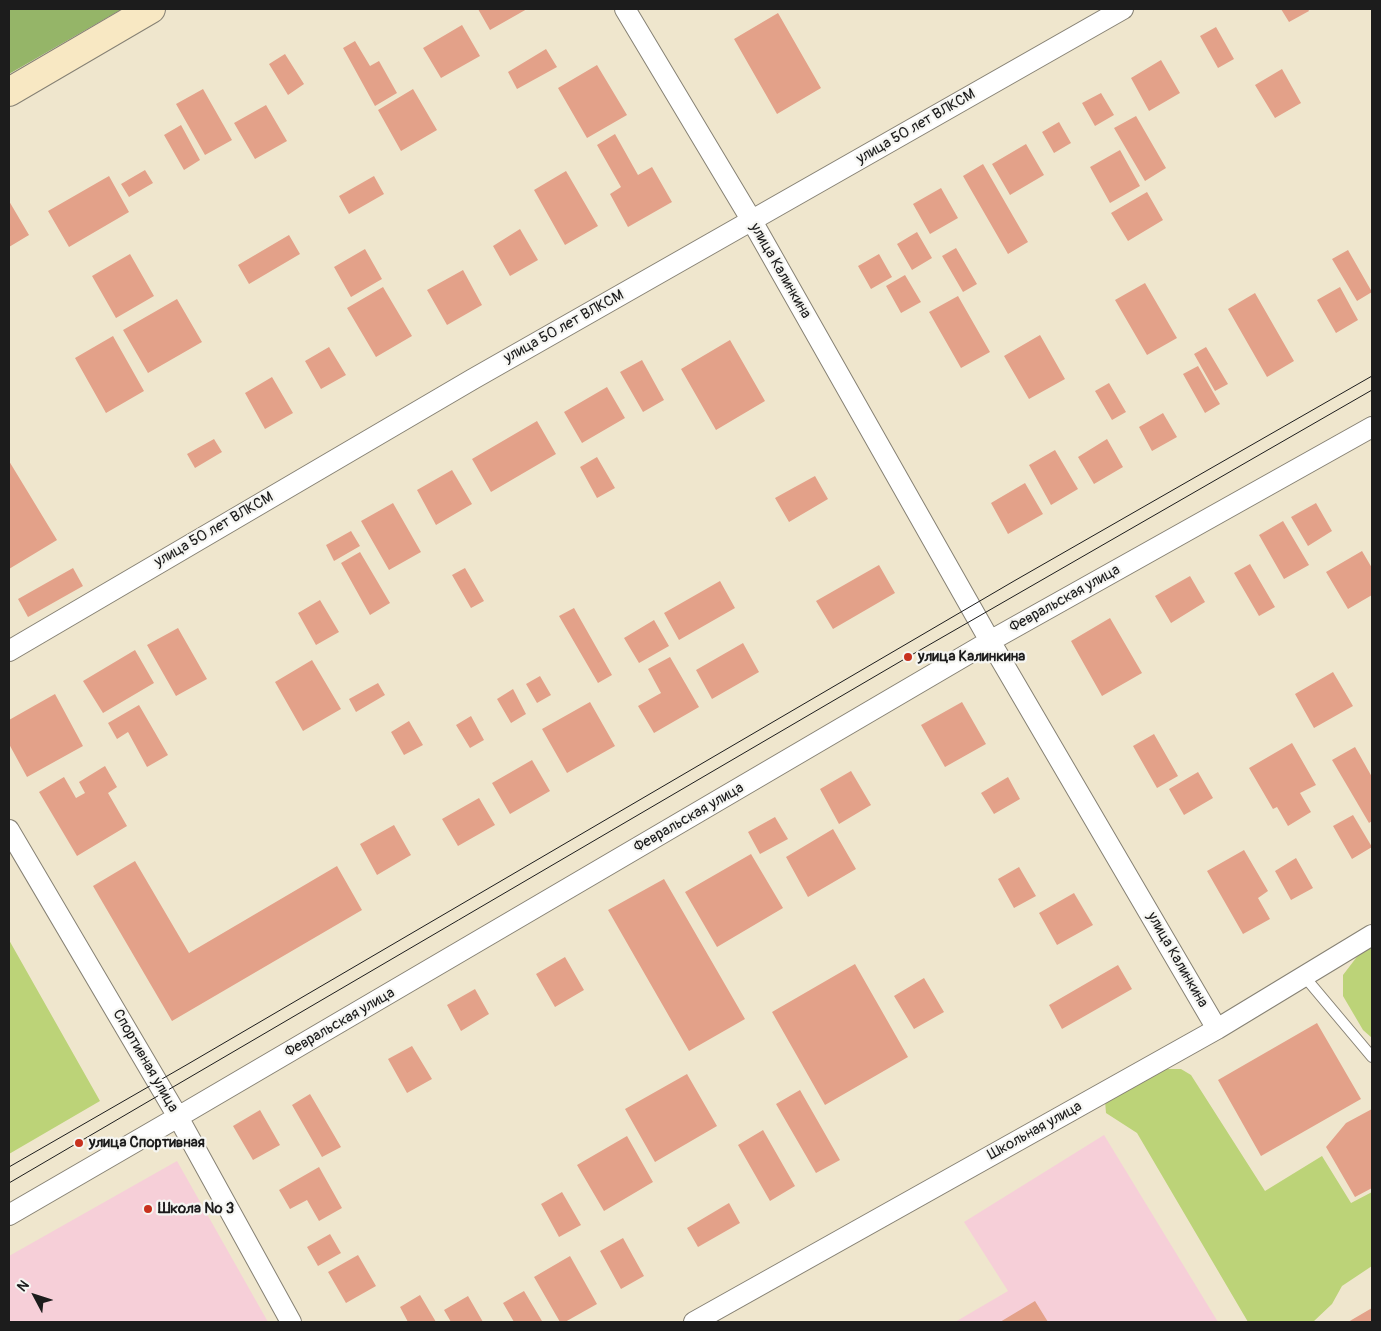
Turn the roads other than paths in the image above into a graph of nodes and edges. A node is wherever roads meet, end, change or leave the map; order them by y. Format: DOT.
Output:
graph roads {
  1 [pos="151,9"];
  2 [pos="625,9"];
  3 [pos="1123,9"];
  4 [pos="9,92"];
  5 [pos="752,221"];
  6 [pos="1372,426"];
  7 [pos="990,641"];
  8 [pos="9,651"];
  9 [pos="9,830"];
  10 [pos="1372,935"];
  11 [pos="1304,976"];
  12 [pos="1217,1029"];
  13 [pos="1372,1057"];
  14 [pos="178,1117"];
  15 [pos="9,1214"];
  16 [pos="292,1322"];
  17 [pos="694,1322"];
  1 -- 4 [label="street"];
  2 -- 5 [label="street, улица Калинкина"];
  3 -- 5 [label="street, улица 50 лет ВЛКСМ"];
  5 -- 7 [label="street, улица Калинкина"];
  5 -- 8 [label="street, улица 50 лет ВЛКСМ"];
  6 -- 7 [label="street, Февральская улица"];
  7 -- 12 [label="street, улица Калинкина"];
  7 -- 14 [label="street, Февральская улица"];
  9 -- 14 [label="street, Спортивная улица"];
  10 -- 11 [label="street, Школьная улица"];
  11 -- 12 [label="street, Школьная улица"];
  11 -- 13 [label="lane"];
  12 -- 17 [label="street, Школьная улица"];
  14 -- 15 [label="street, Февральская улица"];
  14 -- 16 [label="street, Спортивная улица"];
}
